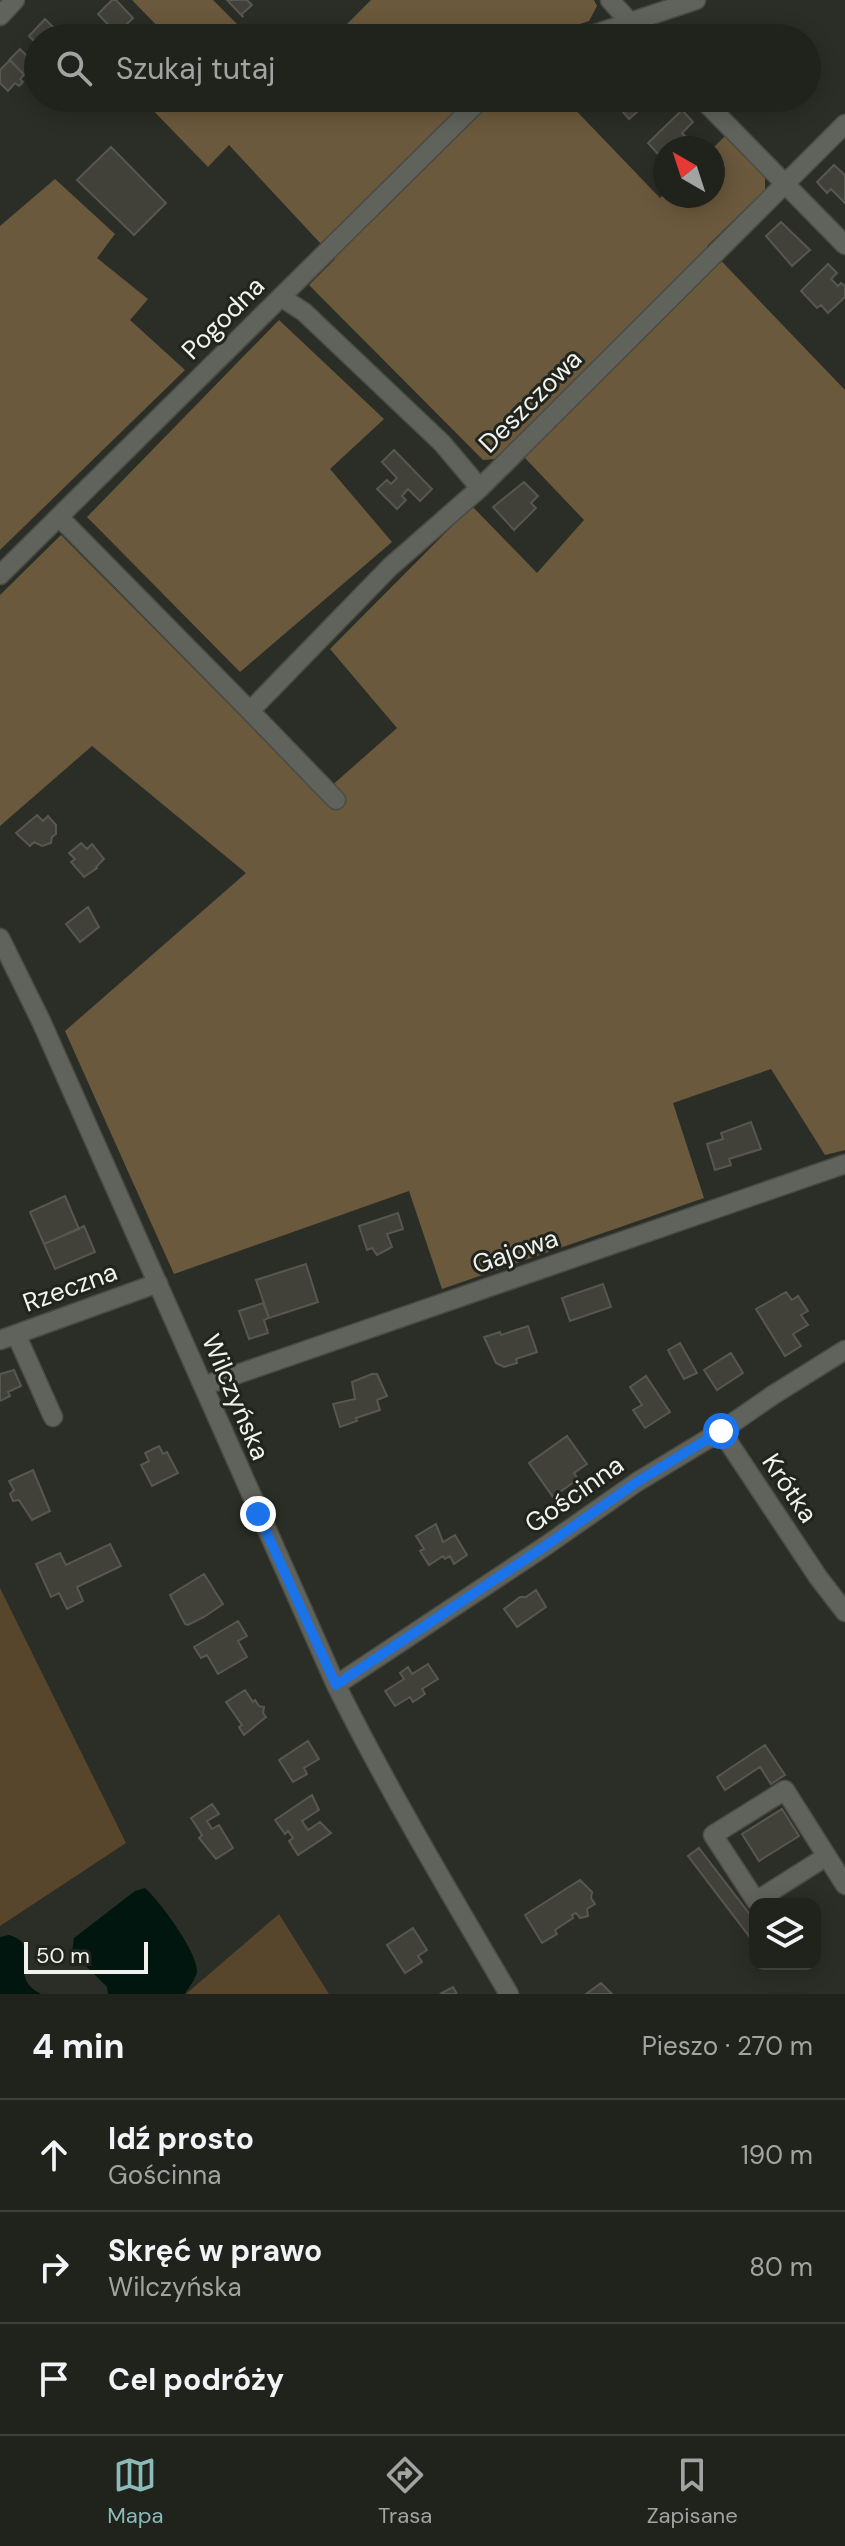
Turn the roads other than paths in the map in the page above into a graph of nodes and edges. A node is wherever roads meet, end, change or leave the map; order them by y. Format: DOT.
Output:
graph roads {
  1 [pos="15,0"];
  2 [pos="610,0"];
  3 [pos="696,0"];
  4 [pos="0,16"];
  5 [pos="628,22"];
  6 [pos="622,24"];
  7 [pos="468,112"];
  8 [pos="715,112"];
  9 [pos="845,124"];
  10 [pos="784,184"];
  11 [pos="845,245"];
  12 [pos="281,297"];
  13 [pos="480,488"];
  14 [pos="59,517"];
  15 [pos="0,575"];
  16 [pos="250,711"];
  17 [pos="336,800"];
  18 [pos="0,938"];
  19 [pos="845,1164"];
  20 [pos="158,1283"];
  21 [pos="8,1337"];
  22 [pos="845,1350"];
  23 [pos="203,1386"];
  24 [pos="53,1417"];
  25 [pos="721,1431"];
  26 [pos="845,1612"];
  27 [pos="336,1685"];
  28 [pos="827,1856"];
  29 [pos="845,1885"];
  30 [pos="509,1994"];
  1 -- 4 [label="street"];
  2 -- 5 [label="street"];
  3 -- 5 [label="street"];
  5 -- 6 [label="street"];
  7 -- 12 [label="street, Pogodna"];
  8 -- 10 [label="street"];
  9 -- 10 [label="street, Deszczowa"];
  10 -- 11 [label="street"];
  10 -- 13 [label="street, Deszczowa"];
  12 -- 13 [label="street"];
  12 -- 14 [label="street, Pogodna"];
  13 -- 16 [label="street, Deszczowa"];
  14 -- 15 [label="street, Pogodna"];
  14 -- 16 [label="street"];
  16 -- 17 [label="street"];
  18 -- 20 [label="street, Wilczyńska"];
  19 -- 23 [label="street, Gajowa"];
  20 -- 21 [label="street, Rzeczna"];
  20 -- 23 [label="street, Wilczyńska"];
  21 -- 24 [label="street"];
  22 -- 25 [label="street, Gościnna"];
  23 -- 27 [label="street, Wilczyńska"];
  25 -- 26 [label="street, Krótka"];
  25 -- 27 [label="street, Gościnna"];
  27 -- 30 [label="street, Wilczyńska"];
  28 -- 28 [label="street"];
  28 -- 29 [label="street"];
}
